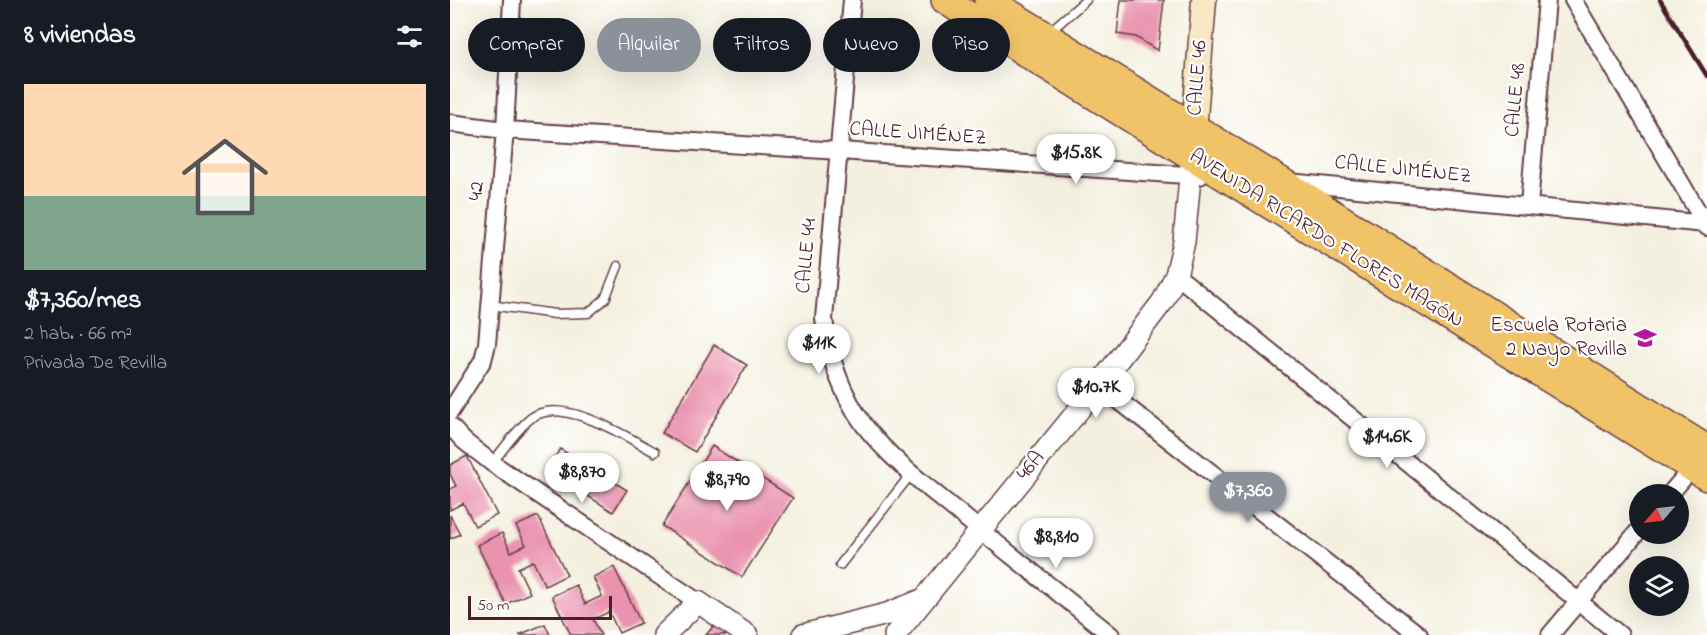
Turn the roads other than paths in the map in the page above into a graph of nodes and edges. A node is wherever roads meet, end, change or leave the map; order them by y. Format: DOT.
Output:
graph roads {
  1 [pos="512,0"];
  2 [pos="852,0"];
  3 [pos="945,0"];
  4 [pos="988,0"];
  5 [pos="1086,0"];
  6 [pos="1204,0"];
  7 [pos="1547,0"];
  8 [pos="1573,0"];
  9 [pos="1036,45"];
  10 [pos="450,123"];
  11 [pos="1194,127"];
  12 [pos="505,130"];
  13 [pos="840,151"];
  14 [pos="1190,166"];
  15 [pos="1230,178"];
  16 [pos="1281,181"];
  17 [pos="1529,205"];
  18 [pos="1706,226"];
  19 [pos="618,266"];
  20 [pos="1176,275"];
  21 [pos="490,305"];
  22 [pos="1099,385"];
  23 [pos="450,412"];
  24 [pos="450,426"];
  25 [pos="655,452"];
  26 [pos="1703,461"];
  27 [pos="492,464"];
  28 [pos="910,474"];
  29 [pos="1680,484"];
  30 [pos="979,530"];
  31 [pos="1629,543"];
  32 [pos="840,565"];
  33 [pos="922,600"];
  34 [pos="698,602"];
  35 [pos="1578,602"];
  36 [pos="664,635"];
  37 [pos="747,635"];
  38 [pos="803,635"];
  39 [pos="895,635"];
  40 [pos="1111,635"];
  41 [pos="1419,635"];
  42 [pos="1550,635"];
  43 [pos="1620,635"];
  1 -- 12 [label="street, 42"];
  2 -- 13 [label="street, CALLE 44"];
  3 -- 9 [label="main road, AVENIDA RICARDO FLORES MAGÓN"];
  4 -- 9 [label="main road, AVENIDA RICARDO FLORES MAGÓN"];
  5 -- 9 [label="lane"];
  6 -- 11 [label="main road, CALLE 46"];
  7 -- 17 [label="street, CALLE 48"];
  8 -- 18 [label="street"];
  9 -- 11 [label="main road, AVENIDA RICARDO FLORES MAGÓN"];
  9 -- 14 [label="main road, AVENIDA RICARDO FLORES MAGÓN"];
  10 -- 12 [label="street, CALLE JIMÉNEZ"];
  11 -- 14 [label="main road, CALLE 46"];
  11 -- 16 [label="main road, AVENIDA RICARDO FLORES MAGÓN"];
  12 -- 13 [label="street, CALLE JIMÉNEZ"];
  12 -- 21 [label="street, 42"];
  13 -- 14 [label="street, CALLE JIMÉNEZ"];
  13 -- 28 [label="street, CALLE 44"];
  14 -- 15 [label="main road, AVENIDA RICARDO FLORES MAGÓN"];
  14 -- 20 [label="street, 46A"];
  15 -- 16 [label="street, CALLE JIMÉNEZ"];
  15 -- 26 [label="main road, AVENIDA RICARDO FLORES MAGÓN"];
  16 -- 17 [label="street, CALLE JIMÉNEZ"];
  16 -- 26 [label="main road, AVENIDA RICARDO FLORES MAGÓN"];
  17 -- 18 [label="street, CALLE JIMÉNEZ"];
  19 -- 21 [label="lane"];
  20 -- 22 [label="street, 46A"];
  20 -- 35 [label="street"];
  21 -- 23 [label="street, 42"];
  22 -- 30 [label="street, 46A"];
  22 -- 41 [label="street"];
  24 -- 27 [label="street"];
  25 -- 27 [label="lane"];
  26 -- 29 [label="street"];
  27 -- 34 [label="street"];
  28 -- 30 [label="street, CALLE 44"];
  28 -- 32 [label="lane"];
  30 -- 33 [label="street, 46A"];
  30 -- 40 [label="street, CALLE 44"];
  31 -- 35 [label="street"];
  33 -- 38 [label="street"];
  33 -- 39 [label="street, 46A"];
  34 -- 36 [label="street"];
  34 -- 37 [label="street"];
  35 -- 42 [label="street"];
  35 -- 43 [label="street"];
}
